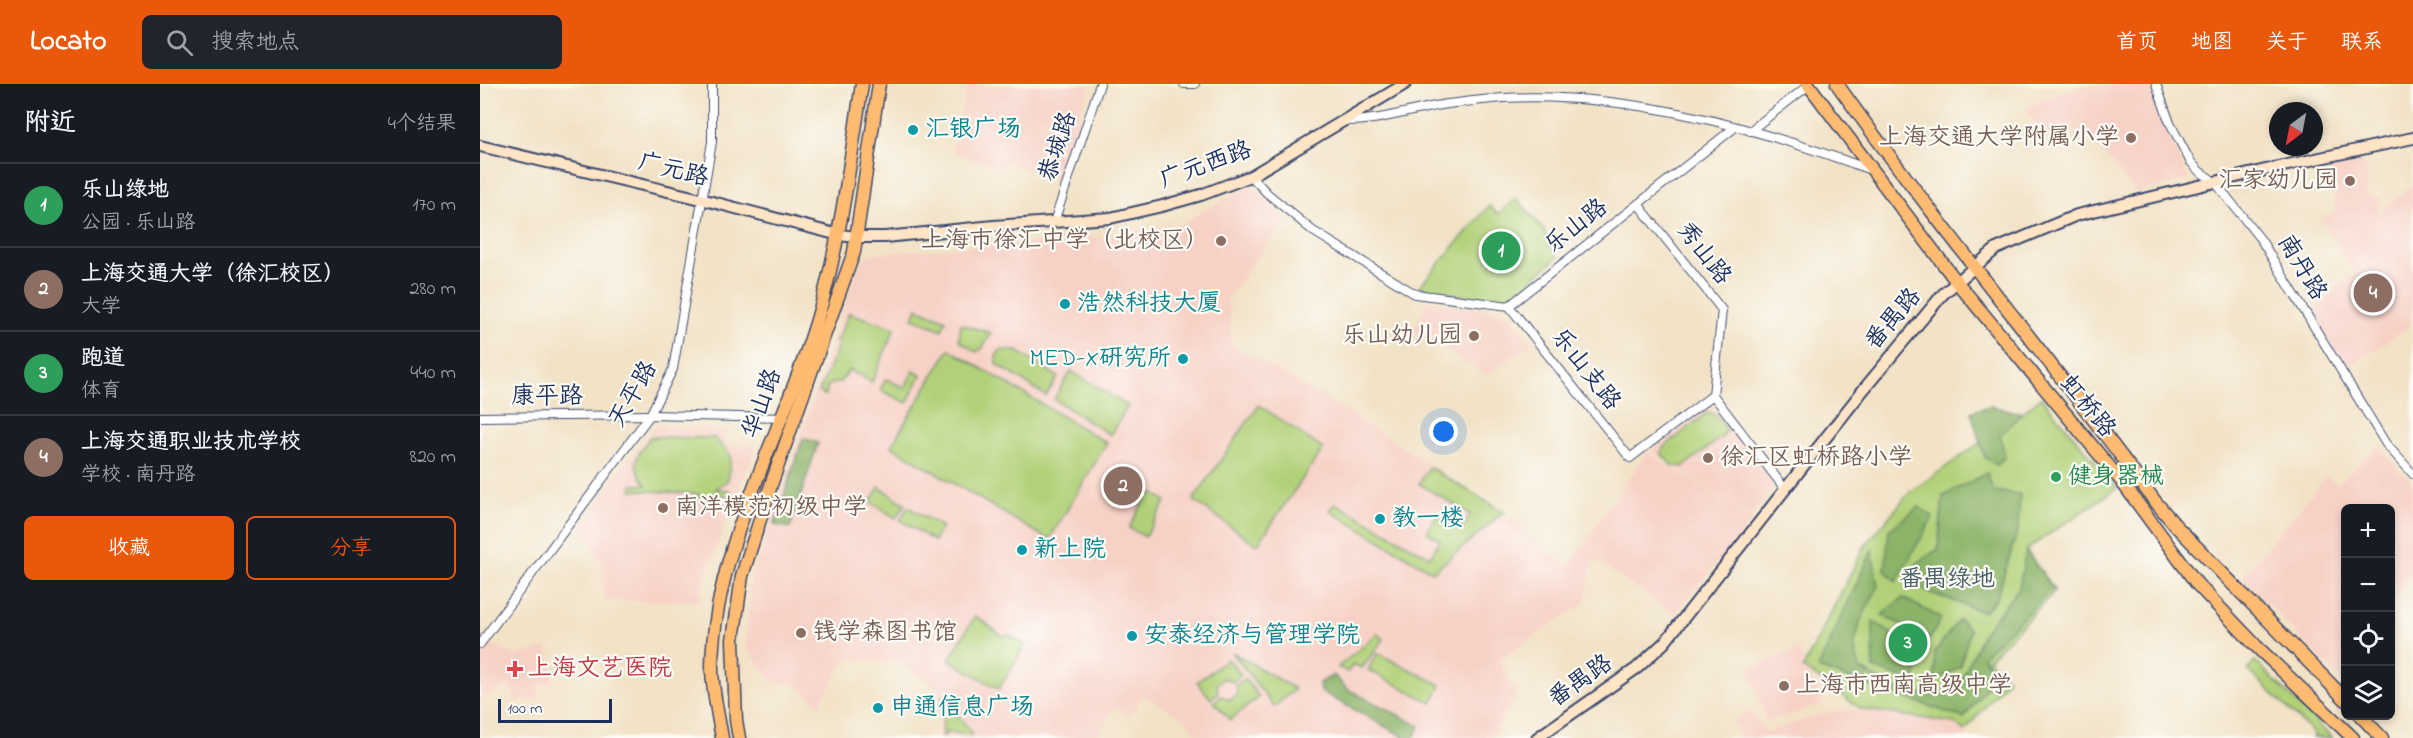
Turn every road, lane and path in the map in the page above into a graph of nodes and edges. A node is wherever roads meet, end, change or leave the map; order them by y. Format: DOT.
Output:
graph roads {
  1 [pos="712,84"];
  2 [pos="862,84"];
  3 [pos="879,84"];
  4 [pos="1100,84"];
  5 [pos="1184,84"];
  6 [pos="1196,84"];
  7 [pos="1405,84"];
  8 [pos="1837,84"];
  9 [pos="2156,84"];
  10 [pos="1809,85"];
  11 [pos="1341,121"];
  12 [pos="1734,128"];
  13 [pos="1750,131"];
  14 [pos="2413,138"];
  15 [pos="480,146"];
  16 [pos="1872,170"];
  17 [pos="1251,176"];
  18 [pos="2214,182"];
  19 [pos="701,199"];
  20 [pos="1638,204"];
  21 [pos="1054,222"];
  22 [pos="839,235"];
  23 [pos="857,237"];
  24 [pos="1975,265"];
  25 [pos="1956,281"];
  26 [pos="1509,306"];
  27 [pos="1713,395"];
  28 [pos="650,415"];
  29 [pos="480,417"];
  30 [pos="781,417"];
  31 [pos="794,421"];
  32 [pos="2413,474"];
  33 [pos="1785,489"];
  34 [pos="480,644"];
  35 [pos="2341,695"];
  36 [pos="2365,720"];
  37 [pos="722,738"];
  38 [pos="739,738"];
  39 [pos="1537,738"];
  40 [pos="2353,738"];
  41 [pos="2382,738"];
  1 -- 19 [label="street, 天平路"];
  2 -- 22 [label="main road, 华山路"];
  3 -- 23 [label="main road, 华山路"];
  4 -- 21 [label="street, 恭城路"];
  5 -- 6 [label="street"];
  7 -- 11 [label="street, 广元西路"];
  8 -- 24 [label="main road, 虹桥路"];
  9 -- 18 [label="street, 南丹路"];
  10 -- 13 [label="street"];
  10 -- 16 [label="main road, 虹桥路"];
  11 -- 12 [label="street"];
  11 -- 17 [label="street, 广元西路"];
  12 -- 13 [label="street"];
  12 -- 20 [label="street, 乐山路"];
  13 -- 16 [label="street"];
  14 -- 18 [label="street, 番禺路"];
  15 -- 19 [label="street, 广元路"];
  16 -- 25 [label="main road, 虹桥路"];
  17 -- 21 [label="street, 广元西路"];
  17 -- 26 [label="street"];
  18 -- 24 [label="street, 番禺路"];
  18 -- 32 [label="street, 南丹路"];
  19 -- 22 [label="street, 广元路"];
  19 -- 28 [label="street, 天平路"];
  20 -- 26 [label="street, 乐山路"];
  20 -- 27 [label="street, 秀山路"];
  21 -- 23 [label="street, 广元西路"];
  22 -- 23 [label="street, 广元路"];
  22 -- 30 [label="main road, 华山路"];
  23 -- 31 [label="main road, 华山路"];
  24 -- 25 [label="street, 番禺路"];
  24 -- 35 [label="main road, 虹桥路"];
  25 -- 33 [label="street, 番禺路"];
  25 -- 40 [label="main road, 虹桥路"];
  26 -- 27 [label="street, 乐山支路"];
  27 -- 33 [label="street"];
  28 -- 29 [label="street, 康平路"];
  28 -- 30 [label="street, 康平路"];
  28 -- 34 [label="street, 天平路"];
  30 -- 31 [label="street, 康平路"];
  30 -- 37 [label="main road, 华山路"];
  31 -- 38 [label="main road, 华山路"];
  33 -- 39 [label="street, 番禺路"];
  36 -- 41 [label="main road"];
}
